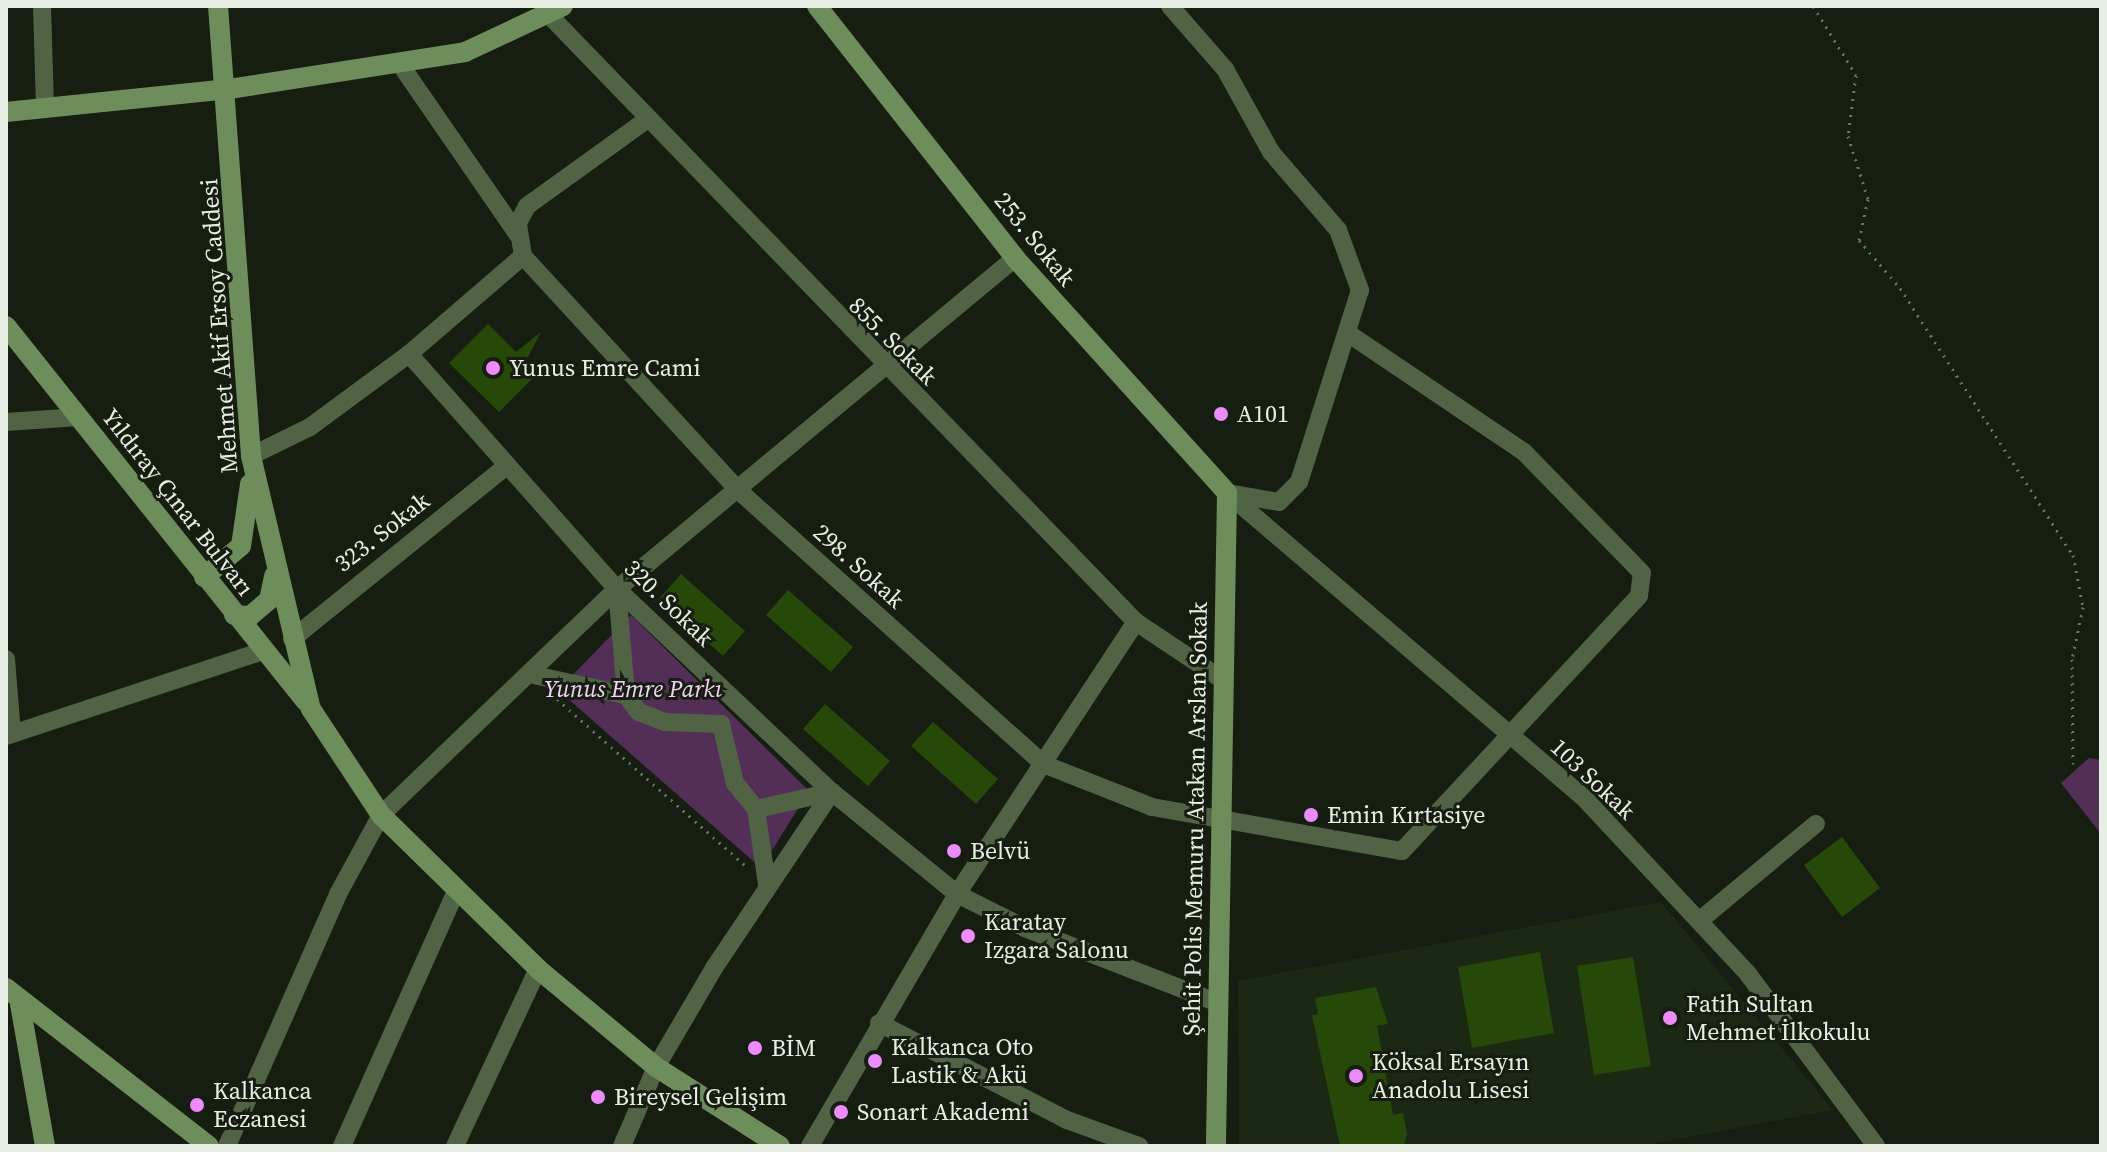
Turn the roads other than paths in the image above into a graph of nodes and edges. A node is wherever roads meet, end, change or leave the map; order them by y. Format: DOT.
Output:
graph roads {
  1 [pos="42,6"];
  2 [pos="218,6"];
  3 [pos="817,6"];
  4 [pos="1170,6"];
  5 [pos="556,10"];
  6 [pos="400,64"];
  7 [pos="229,89"];
  8 [pos="45,109"];
  9 [pos="6,112"];
  10 [pos="645,121"];
  11 [pos="518,235"];
  12 [pos="523,256"];
  13 [pos="1015,258"];
  14 [pos="6,326"];
  15 [pos="1349,334"];
  16 [pos="409,354"];
  17 [pos="886,368"];
  18 [pos="79,417"];
  19 [pos="6,422"];
  20 [pos="251,456"];
  21 [pos="505,467"];
  22 [pos="738,490"];
  23 [pos="1227,493"];
  24 [pos="275,572"];
  25 [pos="204,577"];
  26 [pos="617,589"];
  27 [pos="234,615"];
  28 [pos="1136,622"];
  29 [pos="292,639"];
  30 [pos="263,651"];
  31 [pos="6,659"];
  32 [pos="529,674"];
  33 [pos="1223,680"];
  34 [pos="626,695"];
  35 [pos="742,704"];
  36 [pos="311,709"];
  37 [pos="721,724"];
  38 [pos="1507,733"];
  39 [pos="9,735"];
  40 [pos="1043,764"];
  41 [pos="832,792"];
  42 [pos="756,809"];
  43 [pos="381,815"];
  44 [pos="1222,822"];
  45 [pos="1816,824"];
  46 [pos="767,884"];
  47 [pos="457,889"];
  48 [pos="957,894"];
  49 [pos="1699,921"];
  50 [pos="538,969"];
  51 [pos="13,996"];
  52 [pos="1216,1002"];
  53 [pos="879,1023"];
  54 [pos="656,1067"];
  55 [pos="45,1146"];
  56 [pos="209,1146"];
  57 [pos="227,1146"];
  58 [pos="342,1146"];
  59 [pos="455,1146"];
  60 [pos="622,1146"];
  61 [pos="780,1146"];
  62 [pos="810,1146"];
  63 [pos="1139,1146"];
  64 [pos="1216,1146"];
  65 [pos="1876,1146"];
  1 -- 8 [label="street"];
  2 -- 7 [label="street, Mehmet Akif Ersoy Caddesi"];
  3 -- 13 [label="street, 253. Sokak"];
  4 -- 15 [label="street"];
  5 -- 6 [label="street"];
  5 -- 10 [label="street, 855. Sokak"];
  6 -- 7 [label="street"];
  6 -- 11 [label="street"];
  7 -- 8 [label="street"];
  7 -- 20 [label="street, Mehmet Akif Ersoy Caddesi"];
  8 -- 9 [label="street"];
  10 -- 11 [label="street"];
  10 -- 17 [label="street, 855. Sokak"];
  11 -- 12 [label="street"];
  12 -- 16 [label="street"];
  12 -- 22 [label="street, 298. Sokak"];
  13 -- 17 [label="street"];
  13 -- 23 [label="street, 253. Sokak"];
  14 -- 18 [label="street, Yıldıray Çınar Bulvarı"];
  15 -- 23 [label="street"];
  15 -- 38 [label="street"];
  16 -- 20 [label="street"];
  16 -- 21 [label="street, 320. Sokak"];
  17 -- 22 [label="street"];
  17 -- 28 [label="street, 855. Sokak"];
  18 -- 19 [label="street"];
  18 -- 25 [label="street, Yıldıray Çınar Bulvarı"];
  20 -- 24 [label="street, Mehmet Akif Ersoy Caddesi"];
  20 -- 25 [label="street"];
  21 -- 26 [label="street, 320. Sokak"];
  21 -- 29 [label="street, 323. Sokak"];
  22 -- 26 [label="street"];
  22 -- 40 [label="street, 298. Sokak"];
  23 -- 33 [label="street, Şehit Polis Memuru Atakan Arslan Sokak"];
  23 -- 38 [label="street, 103 Sokak"];
  24 -- 27 [label="street"];
  24 -- 29 [label="street, Mehmet Akif Ersoy Caddesi"];
  25 -- 27 [label="street, Yıldıray Çınar Bulvarı"];
  26 -- 32 [label="street"];
  26 -- 34 [label="street"];
  26 -- 35 [label="street, 320. Sokak"];
  27 -- 30 [label="street, Yıldıray Çınar Bulvarı"];
  28 -- 33 [label="street, 855. Sokak"];
  28 -- 40 [label="street"];
  29 -- 36 [label="street, Mehmet Akif Ersoy Caddesi"];
  30 -- 36 [label="street, Yıldıray Çınar Bulvarı"];
  30 -- 39 [label="street"];
  31 -- 39 [label="street"];
  32 -- 34 [label="street"];
  32 -- 43 [label="street"];
  33 -- 44 [label="street, Şehit Polis Memuru Atakan Arslan Sokak"];
  34 -- 37 [label="street"];
  35 -- 37 [label="street"];
  35 -- 41 [label="street, 320. Sokak"];
  36 -- 43 [label="street, Mehmet Akif Ersoy Caddesi"];
  37 -- 42 [label="street"];
  38 -- 44 [label="street, 298. Sokak"];
  38 -- 49 [label="street, 103 Sokak"];
  40 -- 44 [label="street, 298. Sokak"];
  40 -- 48 [label="street"];
  41 -- 42 [label="street"];
  41 -- 46 [label="street"];
  41 -- 48 [label="street, 320. Sokak"];
  42 -- 46 [label="street"];
  43 -- 47 [label="street, Mehmet Akif Ersoy Caddesi"];
  43 -- 57 [label="street"];
  44 -- 52 [label="street, Şehit Polis Memuru Atakan Arslan Sokak"];
  45 -- 49 [label="street"];
  46 -- 54 [label="street"];
  47 -- 50 [label="street, Mehmet Akif Ersoy Caddesi"];
  47 -- 58 [label="street"];
  48 -- 52 [label="street, 320. Sokak"];
  48 -- 53 [label="street"];
  49 -- 65 [label="street, 103 Sokak"];
  50 -- 54 [label="street, Mehmet Akif Ersoy Caddesi"];
  50 -- 59 [label="street"];
  51 -- 55 [label="street"];
  51 -- 56 [label="street"];
  52 -- 64 [label="street, Şehit Polis Memuru Atakan Arslan Sokak"];
  53 -- 62 [label="street"];
  53 -- 63 [label="street"];
  54 -- 60 [label="street"];
  54 -- 61 [label="street, Mehmet Akif Ersoy Caddesi"];
}
